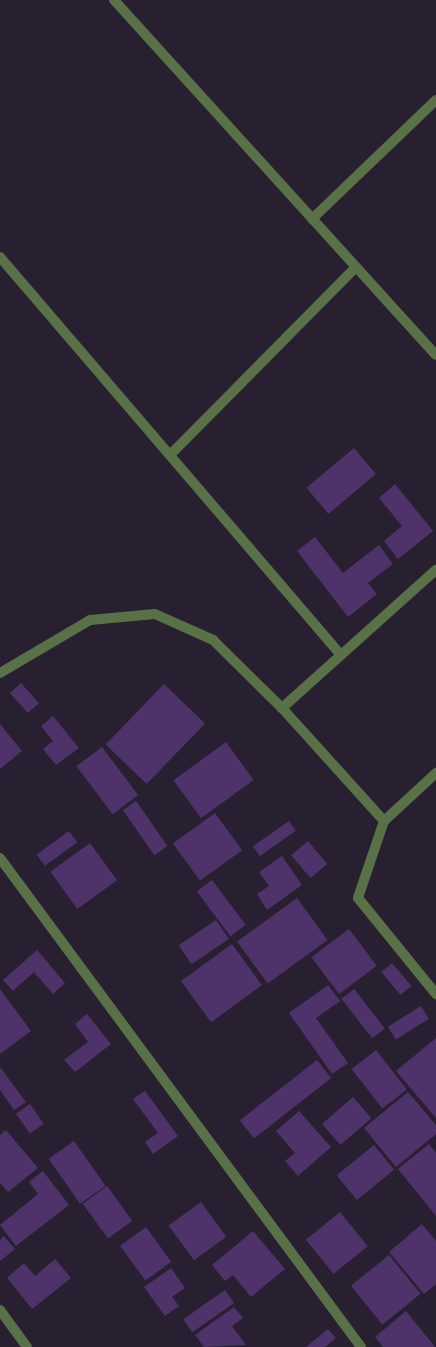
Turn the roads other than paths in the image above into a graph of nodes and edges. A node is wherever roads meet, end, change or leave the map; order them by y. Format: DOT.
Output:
graph roads {
  1 [pos="114,0"];
  2 [pos="436,100"];
  3 [pos="312,219"];
  4 [pos="0,256"];
  5 [pos="356,268"];
  6 [pos="436,355"];
  7 [pos="170,455"];
  8 [pos="436,570"];
  9 [pos="341,655"];
  10 [pos="2,668"];
  11 [pos="282,708"];
  12 [pos="436,773"];
  13 [pos="384,820"];
  14 [pos="0,858"];
  15 [pos="436,994"];
  16 [pos="0,1310"];
  17 [pos="27,1347"];
  18 [pos="361,1347"];
  1 -- 3 [label="street"];
  2 -- 3 [label="street"];
  3 -- 5 [label="street"];
  4 -- 7 [label="street"];
  5 -- 6 [label="street"];
  5 -- 7 [label="street"];
  7 -- 9 [label="street"];
  8 -- 9 [label="street"];
  9 -- 11 [label="street"];
  10 -- 11 [label="street"];
  11 -- 13 [label="street"];
  12 -- 13 [label="street"];
  13 -- 15 [label="street"];
  14 -- 18 [label="street"];
  16 -- 17 [label="street"];
}
